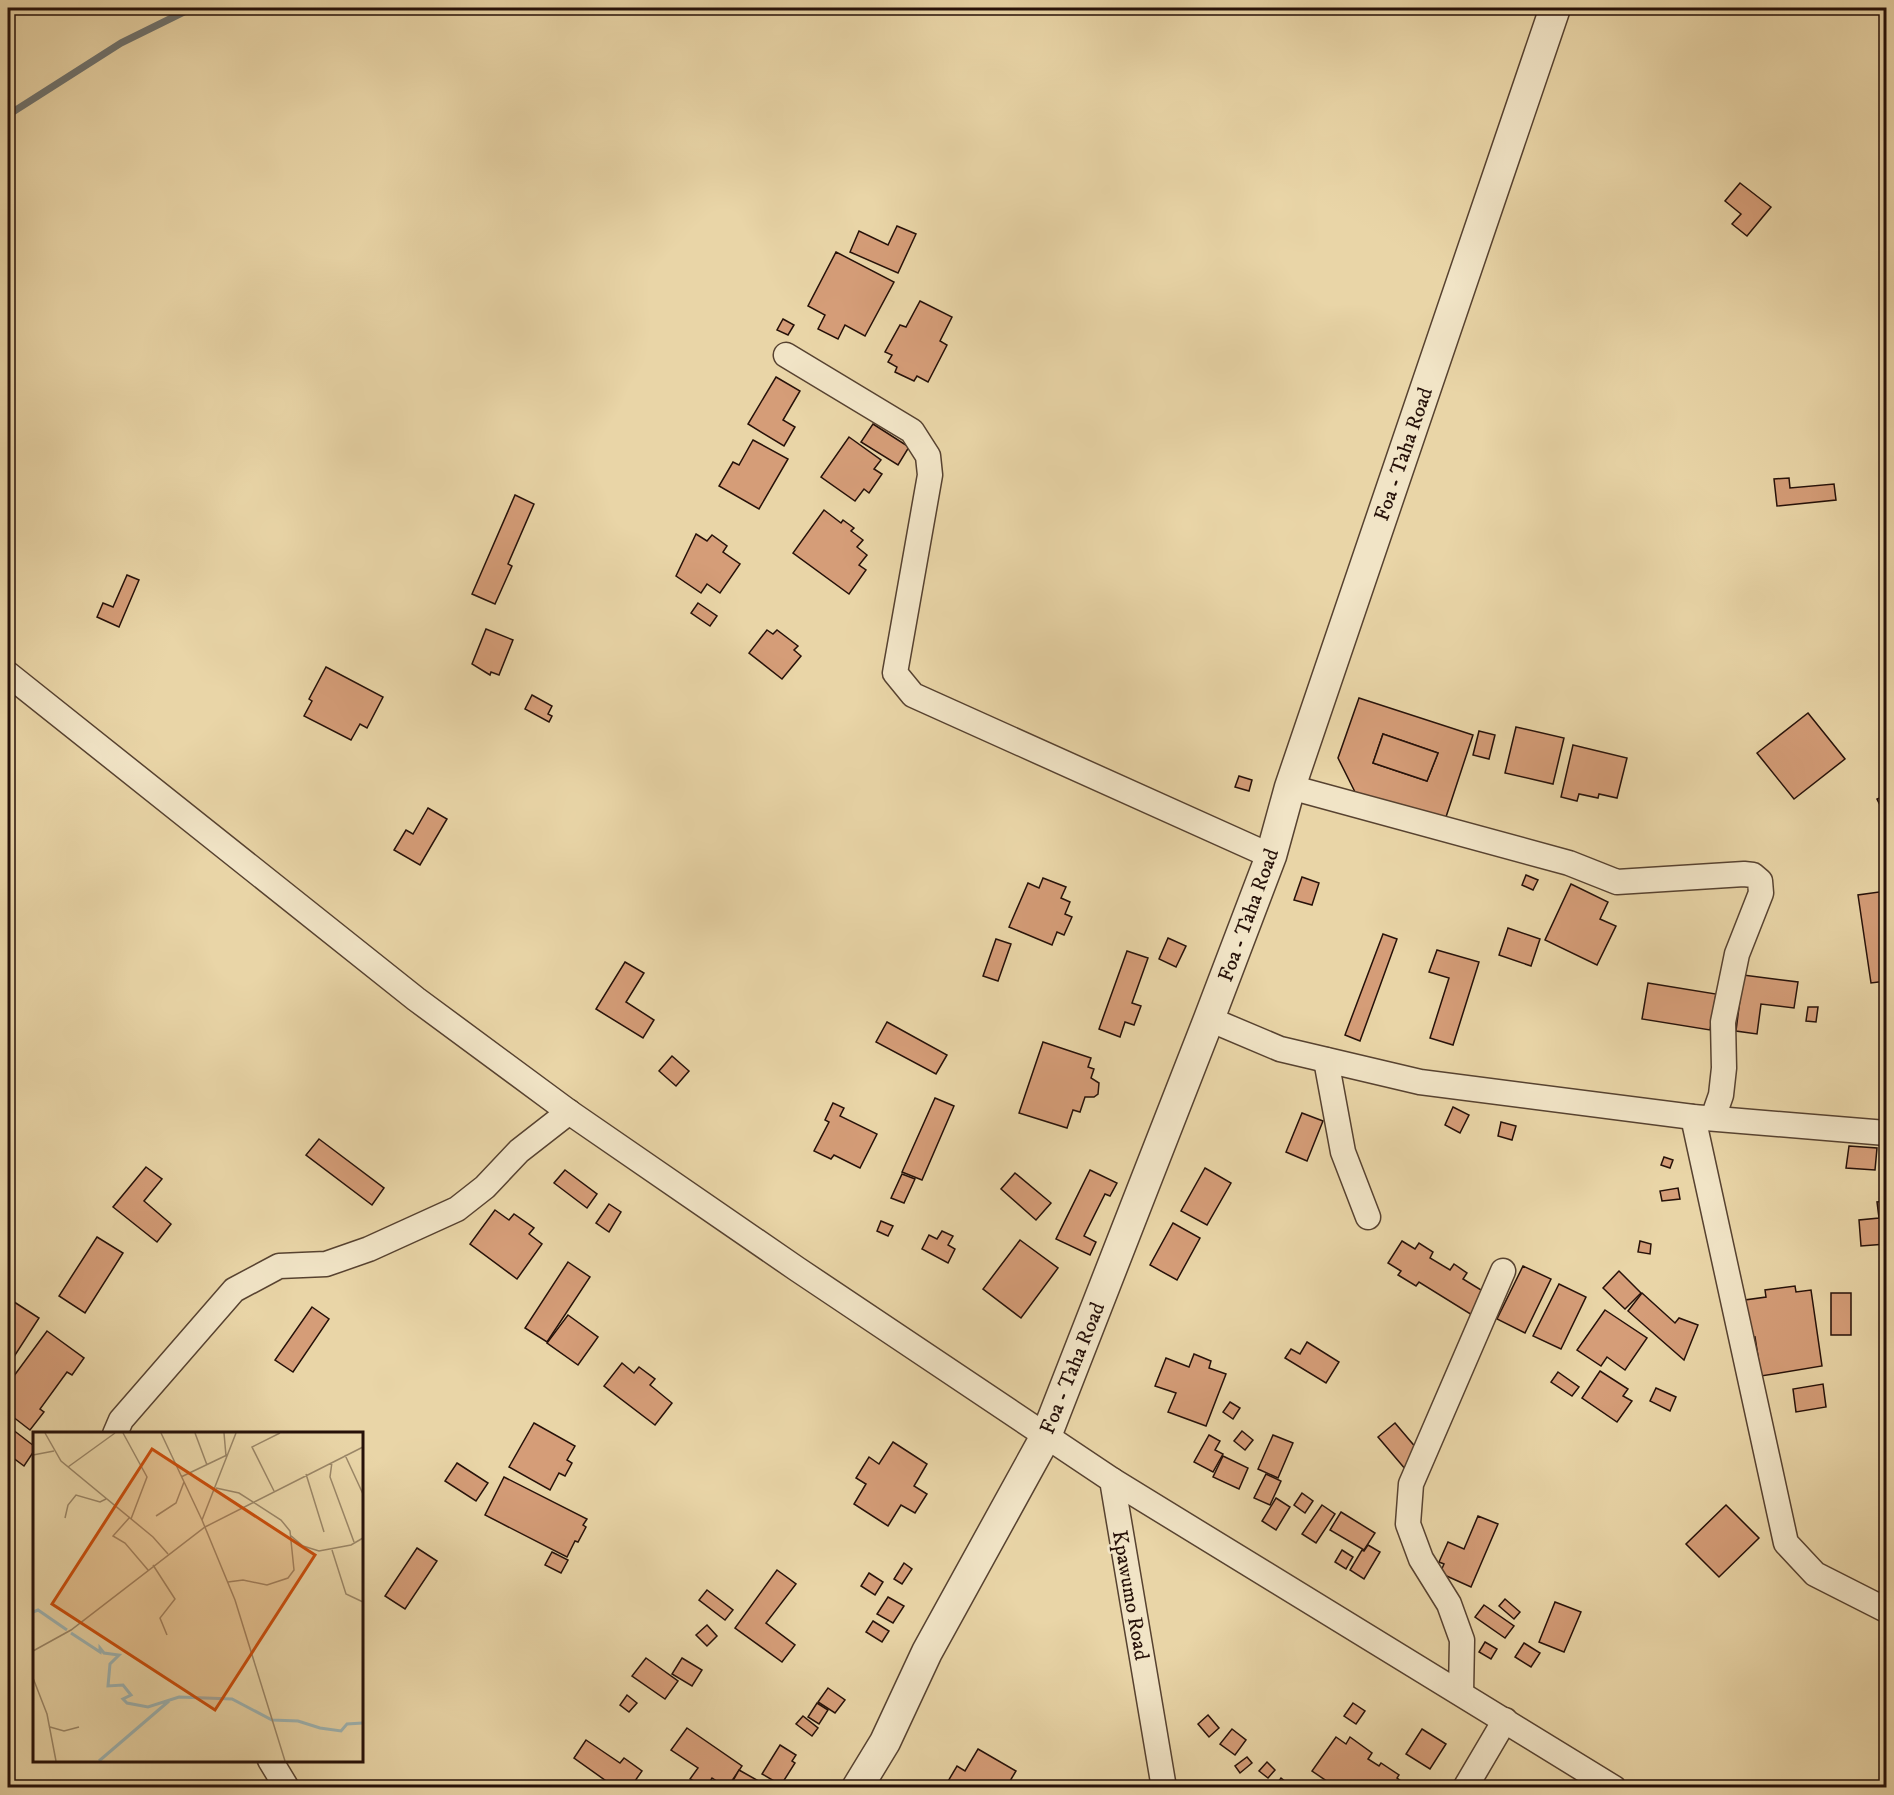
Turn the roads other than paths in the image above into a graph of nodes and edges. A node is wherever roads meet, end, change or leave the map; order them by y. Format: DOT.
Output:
graph roads {
  1 [pos="1555,8"];
  2 [pos="786,355"];
  3 [pos="8,674"];
  4 [pos="1290,786"];
  5 [pos="1271,856"];
  6 [pos="1209,1019"];
  7 [pos="1326,1060"];
  8 [pos="569,1112"];
  9 [pos="1703,1118"];
  10 [pos="1887,1132"];
  11 [pos="1368,1217"];
  12 [pos="1503,1271"];
  13 [pos="116,1432"];
  14 [pos="1046,1436"];
  15 [pos="1112,1480"];
  16 [pos="1887,1610"];
  17 [pos="1461,1694"];
  18 [pos="1505,1720"];
  19 [pos="271,1762"];
  20 [pos="287,1788"];
  21 [pos="857,1788"];
  22 [pos="1164,1788"];
  23 [pos="1465,1788"];
  24 [pos="1614,1788"];
  1 -- 4 [label="street, Foa - Taha Road"];
  2 -- 5 [label="street"];
  3 -- 8 [label="street"];
  4 -- 5 [label="street, Foa - Taha Road"];
  4 -- 9 [label="street"];
  5 -- 6 [label="street, Foa - Taha Road"];
  6 -- 7 [label="street"];
  6 -- 14 [label="street, Foa - Taha Road"];
  7 -- 9 [label="street"];
  7 -- 11 [label="street"];
  8 -- 13 [label="street"];
  8 -- 14 [label="street"];
  9 -- 10 [label="street"];
  9 -- 16 [label="street"];
  12 -- 17 [label="street"];
  14 -- 15 [label="street"];
  14 -- 21 [label="street, Foa - Taha Road"];
  15 -- 17 [label="street"];
  15 -- 22 [label="street, Kpawumo Road"];
  17 -- 18 [label="street"];
  18 -- 23 [label="street"];
  18 -- 24 [label="street"];
  19 -- 20 [label="street"];
}
